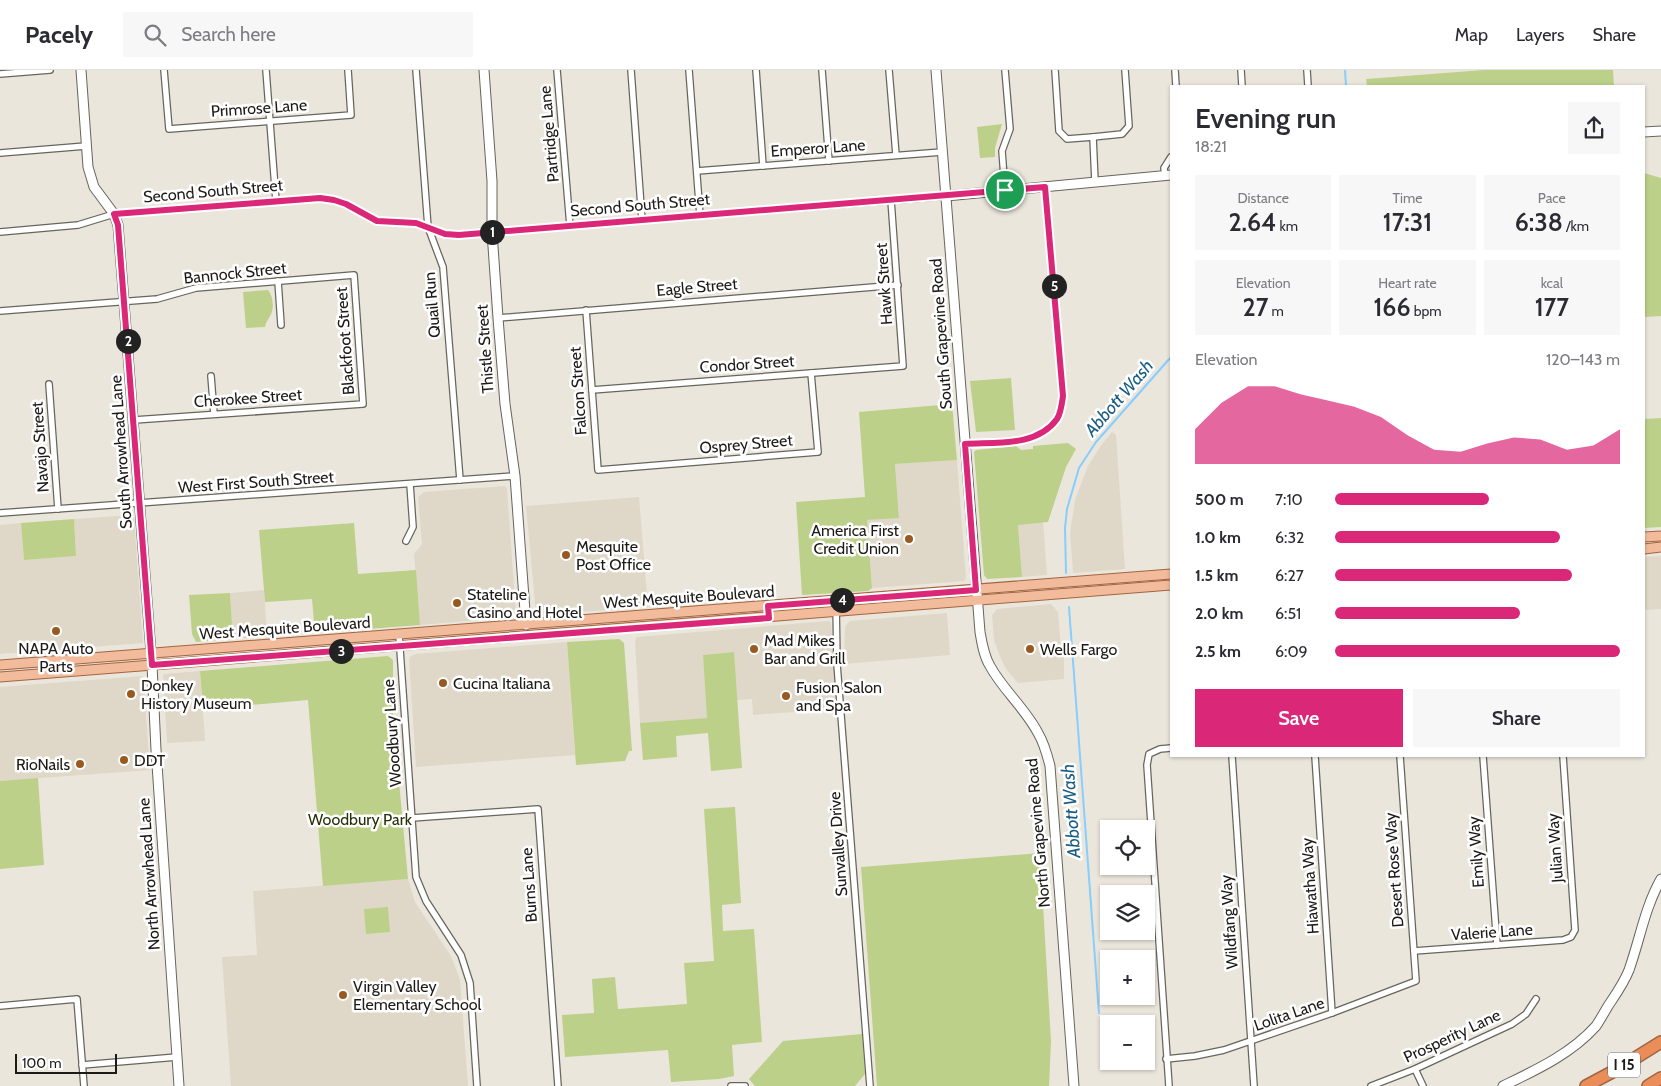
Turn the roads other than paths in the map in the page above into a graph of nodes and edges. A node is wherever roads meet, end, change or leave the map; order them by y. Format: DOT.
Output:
graph roads {
  1 [pos="50,70"];
  2 [pos="82,70"];
  3 [pos="164,70"];
  4 [pos="266,70"];
  5 [pos="348,70"];
  6 [pos="416,70"];
  7 [pos="484,70"];
  8 [pos="557,70"];
  9 [pos="630,70"];
  10 [pos="689,70"];
  11 [pos="756,70"];
  12 [pos="822,70"];
  13 [pos="889,70"];
  14 [pos="936,70"];
  15 [pos="1005,70"];
  16 [pos="1055,70"];
  17 [pos="1124,70"];
  18 [pos="1175,70"];
  19 [pos="1241,70"];
  20 [pos="1307,70"];
  21 [pos="0,74"];
  22 [pos="1176,85"];
  23 [pos="1242,85"];
  24 [pos="1308,85"];
  25 [pos="270,121"];
  26 [pos="1661,131"];
  27 [pos="1645,132"];
  28 [pos="1093,137"];
  29 [pos="86,146"];
  30 [pos="0,152"];
  31 [pos="942,152"];
  32 [pos="896,155"];
  33 [pos="1170,159"];
  34 [pos="829,160"];
  35 [pos="763,166"];
  36 [pos="697,171"];
  37 [pos="1168,176"];
  38 [pos="1095,182"];
  39 [pos="1045,187"];
  40 [pos="1005,190"];
  41 [pos="946,196"];
  42 [pos="891,200"];
  43 [pos="276,201"];
  44 [pos="114,214"];
  45 [pos="700,216"];
  46 [pos="642,220"];
  47 [pos="570,226"];
  48 [pos="428,227"];
  49 [pos="0,232"];
  50 [pos="492,232"];
  51 [pos="354,275"];
  52 [pos="278,281"];
  53 [pos="898,285"];
  54 [pos="124,301"];
  55 [pos="586,310"];
  56 [pos="0,311"];
  57 [pos="498,318"];
  58 [pos="281,325"];
  59 [pos="904,366"];
  60 [pos="811,373"];
  61 [pos="211,376"];
  62 [pos="49,384"];
  63 [pos="592,390"];
  64 [pos="363,404"];
  65 [pos="214,414"];
  66 [pos="134,420"];
  67 [pos="965,444"];
  68 [pos="598,470"];
  69 [pos="515,476"];
  70 [pos="460,480"];
  71 [pos="410,484"];
  72 [pos="140,504"];
  73 [pos="58,509"];
  74 [pos="0,513"];
  75 [pos="1661,536"];
  76 [pos="1645,537"];
  77 [pos="406,541"];
  78 [pos="1661,547"];
  79 [pos="1645,548"];
  80 [pos="1170,574"];
  81 [pos="1170,585"];
  82 [pos="976,596"];
  83 [pos="836,601"];
  84 [pos="768,606"];
  85 [pos="837,612"];
  86 [pos="769,618"];
  87 [pos="526,624"];
  88 [pos="399,635"];
  89 [pos="527,637"];
  90 [pos="400,647"];
  91 [pos="152,659"];
  92 [pos="0,665"];
  93 [pos="0,677"];
  94 [pos="1170,748"];
  95 [pos="1232,757"];
  96 [pos="1315,757"];
  97 [pos="1400,757"];
  98 [pos="1483,757"];
  99 [pos="1563,757"];
  100 [pos="412,818"];
  101 [pos="1661,879"];
  102 [pos="1571,936"];
  103 [pos="1497,945"];
  104 [pos="1414,951"];
  105 [pos="1416,981"];
  106 [pos="1536,999"];
  107 [pos="0,1006"];
  108 [pos="1332,1013"];
  109 [pos="1251,1041"];
  110 [pos="1661,1042"];
  111 [pos="177,1057"];
  112 [pos="1166,1059"];
  113 [pos="82,1065"];
  114 [pos="1415,1069"];
  115 [pos="1661,1078"];
  116 [pos="84,1086"];
  117 [pos="179,1086"];
  118 [pos="477,1086"];
  119 [pos="558,1086"];
  120 [pos="731,1086"];
  121 [pos="745,1086"];
  122 [pos="870,1086"];
  123 [pos="1074,1086"];
  124 [pos="1169,1086"];
  125 [pos="1254,1086"];
  126 [pos="1371,1086"];
  127 [pos="1423,1086"];
  128 [pos="1503,1086"];
  129 [pos="1586,1086"];
  130 [pos="1648,1086"];
  1 -- 21 [label="street"];
  2 -- 29 [label="street, South Arrowhead Lane"];
  3 -- 25 [label="street, Primrose Lane"];
  4 -- 25 [label="street"];
  5 -- 25 [label="street, Primrose Lane"];
  6 -- 48 [label="street, Quail Run"];
  7 -- 50 [label="street, Thistle Street"];
  8 -- 47 [label="street, Partridge Lane"];
  9 -- 46 [label="street"];
  10 -- 36 [label="street"];
  11 -- 35 [label="street"];
  12 -- 34 [label="street"];
  13 -- 32 [label="street"];
  14 -- 31 [label="street, South Grapevine Road"];
  15 -- 40 [label="street"];
  16 -- 28 [label="street"];
  17 -- 28 [label="street"];
  18 -- 22 [label="street"];
  19 -- 23 [label="street"];
  20 -- 24 [label="street"];
  25 -- 43 [label="street"];
  26 -- 27 [label="street"];
  28 -- 38 [label="street"];
  29 -- 30 [label="street"];
  29 -- 44 [label="street, South Arrowhead Lane"];
  31 -- 32 [label="street, Emperor Lane"];
  31 -- 41 [label="street, South Grapevine Road"];
  32 -- 34 [label="street, Emperor Lane"];
  33 -- 37 [label="street"];
  34 -- 35 [label="street, Emperor Lane"];
  35 -- 36 [label="street, Emperor Lane"];
  36 -- 45 [label="street"];
  37 -- 38 [label="street, Second South Street"];
  38 -- 39 [label="street, Second South Street"];
  39 -- 40 [label="street, Second South Street"];
  39 -- 67 [label="street"];
  40 -- 41 [label="street, Second South Street"];
  41 -- 42 [label="street, Second South Street"];
  41 -- 67 [label="street, South Grapevine Road"];
  42 -- 45 [label="street, Second South Street"];
  42 -- 53 [label="street, Hawk Street"];
  43 -- 44 [label="street, Second South Street"];
  43 -- 48 [label="street, Second South Street"];
  44 -- 49 [label="street, Second South Street"];
  44 -- 54 [label="street, South Arrowhead Lane"];
  45 -- 46 [label="street, Second South Street"];
  46 -- 47 [label="street, Second South Street"];
  47 -- 50 [label="street, Second South Street"];
  48 -- 50 [label="street, Second South Street"];
  48 -- 70 [label="street, Quail Run"];
  50 -- 57 [label="street, Thistle Street"];
  51 -- 52 [label="street, Bannock Street"];
  51 -- 64 [label="street, Blackfoot Street"];
  52 -- 54 [label="street, Bannock Street"];
  52 -- 58 [label="street"];
  53 -- 55 [label="street, Eagle Street"];
  53 -- 59 [label="street, Hawk Street"];
  54 -- 56 [label="street, Bannock Street"];
  54 -- 66 [label="street, South Arrowhead Lane"];
  55 -- 57 [label="street, Eagle Street"];
  55 -- 63 [label="street, Falcon Street"];
  57 -- 69 [label="street, Thistle Street"];
  59 -- 60 [label="street, Condor Street"];
  60 -- 63 [label="street, Condor Street"];
  60 -- 68 [label="street, Osprey Street"];
  61 -- 65 [label="street"];
  62 -- 73 [label="street, Navajo Street"];
  63 -- 68 [label="street, Falcon Street"];
  64 -- 65 [label="street, Cherokee Street"];
  65 -- 66 [label="street, Cherokee Street"];
  66 -- 72 [label="street, South Arrowhead Lane"];
  67 -- 82 [label="street, South Grapevine Road"];
  69 -- 70 [label="street, West First South Street"];
  69 -- 87 [label="street, Thistle Street"];
  70 -- 71 [label="street, West First South Street"];
  71 -- 72 [label="street, West First South Street"];
  71 -- 77 [label="street"];
  72 -- 73 [label="street, West First South Street"];
  72 -- 91 [label="street, South Arrowhead Lane"];
  73 -- 74 [label="street, West First South Street"];
  75 -- 76 [label="main road"];
  78 -- 79 [label="main road"];
  80 -- 82 [label="main road, West Mesquite Boulevard"];
  81 -- 82 [label="main road, West Mesquite Boulevard"];
  82 -- 83 [label="main road, West Mesquite Boulevard"];
  82 -- 85 [label="main road, West Mesquite Boulevard"];
  82 -- 123 [label="street, North Grapevine Road"];
  83 -- 84 [label="main road, West Mesquite Boulevard"];
  83 -- 85 [label="street, Sunvalley Drive"];
  84 -- 86 [label="main road"];
  84 -- 87 [label="main road, West Mesquite Boulevard"];
  85 -- 86 [label="main road, West Mesquite Boulevard"];
  85 -- 122 [label="street, Sunvalley Drive"];
  86 -- 89 [label="main road, West Mesquite Boulevard"];
  87 -- 88 [label="main road, West Mesquite Boulevard"];
  87 -- 89 [label="main road"];
  88 -- 90 [label="street, Woodbury Lane"];
  88 -- 91 [label="main road, West Mesquite Boulevard"];
  89 -- 90 [label="main road, West Mesquite Boulevard"];
  90 -- 91 [label="main road, West Mesquite Boulevard"];
  90 -- 100 [label="street, Woodbury Lane"];
  91 -- 92 [label="main road, West Mesquite Boulevard"];
  91 -- 93 [label="main road, West Mesquite Boulevard"];
  91 -- 111 [label="street, North Arrowhead Lane"];
  94 -- 112 [label="street"];
  95 -- 109 [label="street, Wildfang Way"];
  96 -- 108 [label="street, Hiawatha Way"];
  97 -- 104 [label="street, Desert Rose Way"];
  98 -- 103 [label="street, Emily Way"];
  99 -- 102 [label="street, Julian Way"];
  100 -- 118 [label="street, Woodbury Lane"];
  100 -- 119 [label="street, Burns Lane"];
  101 -- 128 [label="street"];
  102 -- 103 [label="street, Valerie Lane"];
  103 -- 104 [label="street, Valerie Lane"];
  104 -- 105 [label="street, Desert Rose Way"];
  105 -- 108 [label="street, Lolita Lane"];
  106 -- 114 [label="street, Prosperity Lane"];
  107 -- 113 [label="street"];
  108 -- 109 [label="street, Lolita Lane"];
  109 -- 112 [label="street, Lolita Lane"];
  109 -- 125 [label="street, Wildfang Way"];
  110 -- 129 [label="highway, I 15"];
  111 -- 113 [label="street"];
  111 -- 117 [label="street, North Arrowhead Lane"];
  112 -- 124 [label="street"];
  113 -- 116 [label="street"];
  114 -- 126 [label="street, Prosperity Lane"];
  114 -- 127 [label="street"];
  115 -- 130 [label="highway, I 15"];
  120 -- 121 [label="street"];
}
